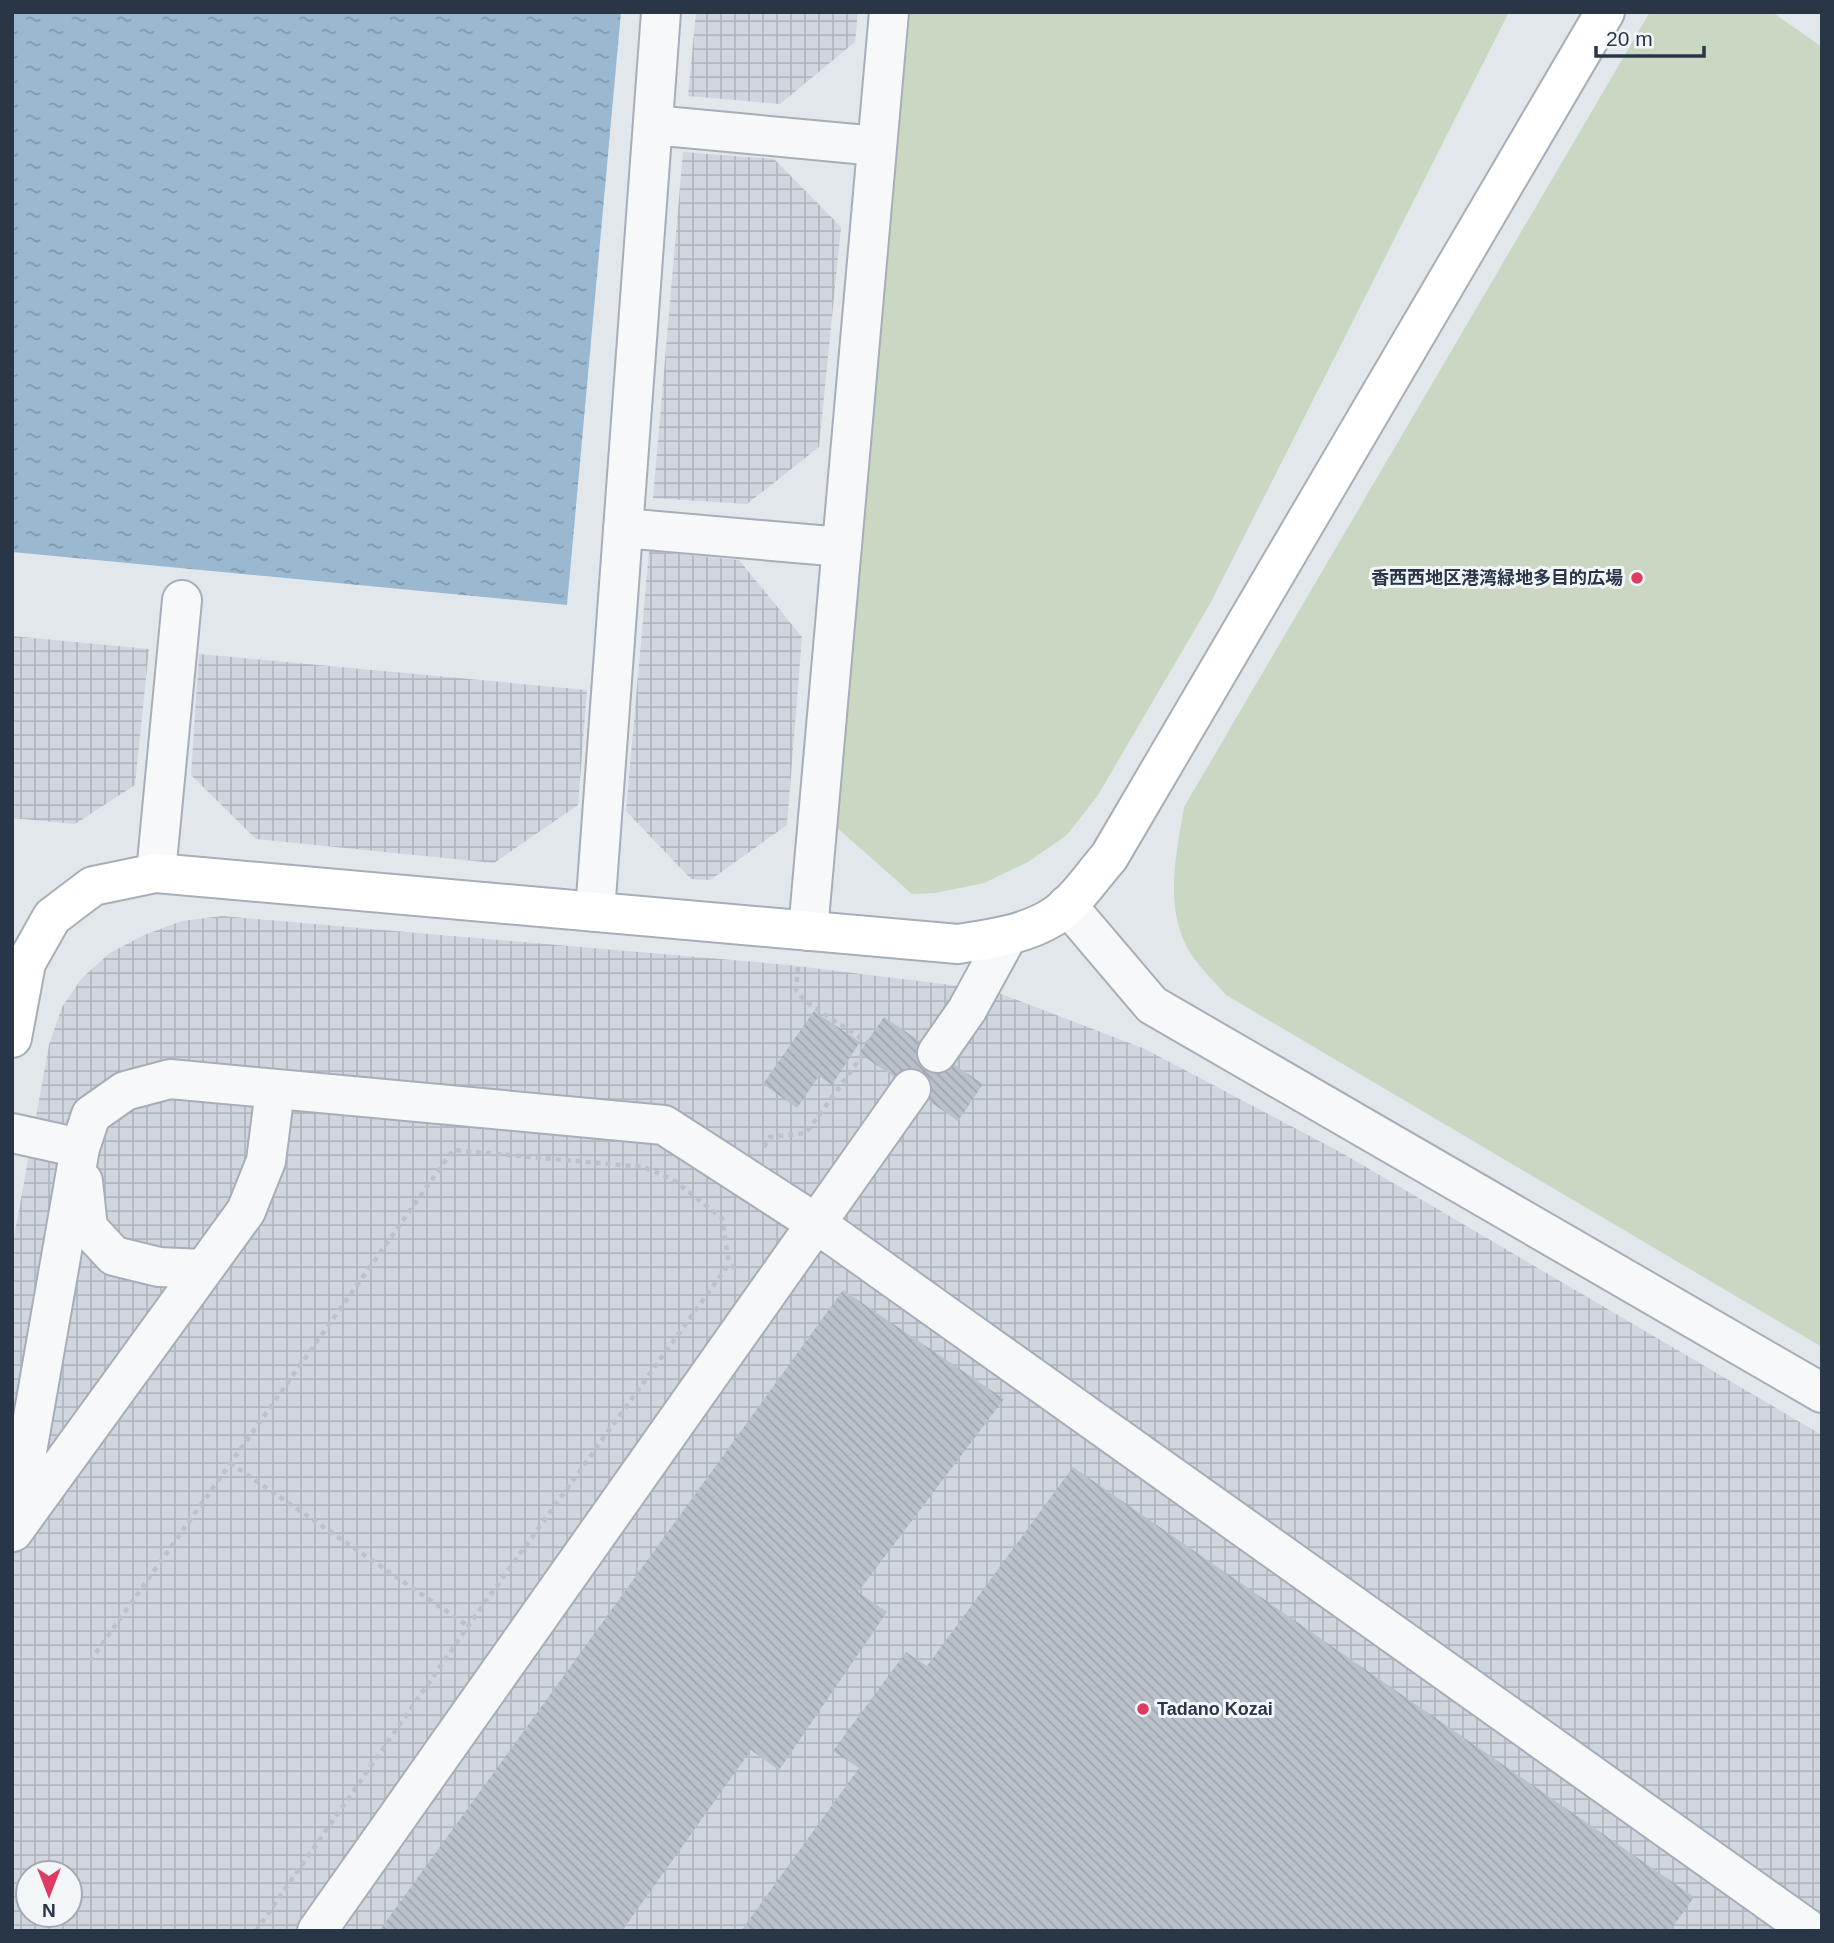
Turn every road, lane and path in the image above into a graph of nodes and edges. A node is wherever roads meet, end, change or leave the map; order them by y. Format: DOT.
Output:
graph roads {
  1 [pos="661,12"];
  2 [pos="889,12"];
  3 [pos="1605,12"];
  4 [pos="653,125"];
  5 [pos="877,146"];
  6 [pos="623,528"];
  7 [pos="842,547"];
  8 [pos="182,600"];
  9 [pos="156,873"];
  10 [pos="1067,905"];
  11 [pos="595,912"];
  12 [pos="1007,937"];
  13 [pos="803,945"];
  14 [pos="12,1038"];
  15 [pos="867,1042"];
  16 [pos="937,1053"];
  17 [pos="862,1056"];
  18 [pos="911,1089"];
  19 [pos="275,1090"];
  20 [pos="12,1133"];
  21 [pos="80,1148"];
  22 [pos="742,1175"];
  23 [pos="715,1212"];
  24 [pos="817,1224"];
  25 [pos="729,1264"];
  26 [pos="204,1269"];
  27 [pos="770,1292"];
  28 [pos="1822,1393"];
  29 [pos="230,1463"];
  30 [pos="13,1533"];
  31 [pos="468,1626"];
  32 [pos="90,1661"];
  33 [pos="256,1931"];
  34 [pos="317,1931"];
  35 [pos="1811,1931"];
  1 -- 4 [label="street"];
  2 -- 5 [label="street"];
  3 -- 10 [label="street"];
  4 -- 5 [label="street"];
  4 -- 6 [label="street"];
  5 -- 7 [label="street"];
  6 -- 7 [label="street"];
  6 -- 11 [label="street"];
  7 -- 13 [label="street"];
  8 -- 9 [label="street"];
  9 -- 11 [label="street"];
  9 -- 14 [label="street"];
  10 -- 12 [label="street"];
  10 -- 28 [label="street"];
  11 -- 13 [label="street"];
  12 -- 13 [label="street"];
  12 -- 16 [label="street"];
  13 -- 15 [label="path"];
  17 -- 22 [label="path"];
  18 -- 24 [label="street"];
  19 -- 21 [label="street"];
  19 -- 22 [label="street"];
  19 -- 26 [label="street"];
  20 -- 21 [label="street"];
  21 -- 26 [label="street"];
  21 -- 30 [label="street"];
  22 -- 23 [label="path"];
  22 -- 24 [label="street"];
  23 -- 25 [label="path"];
  23 -- 29 [label="path"];
  24 -- 27 [label="street"];
  24 -- 35 [label="street"];
  25 -- 27 [label="path"];
  25 -- 31 [label="path"];
  26 -- 30 [label="street"];
  27 -- 34 [label="street"];
  29 -- 31 [label="path"];
  29 -- 32 [label="path"];
  31 -- 33 [label="path"];
}
